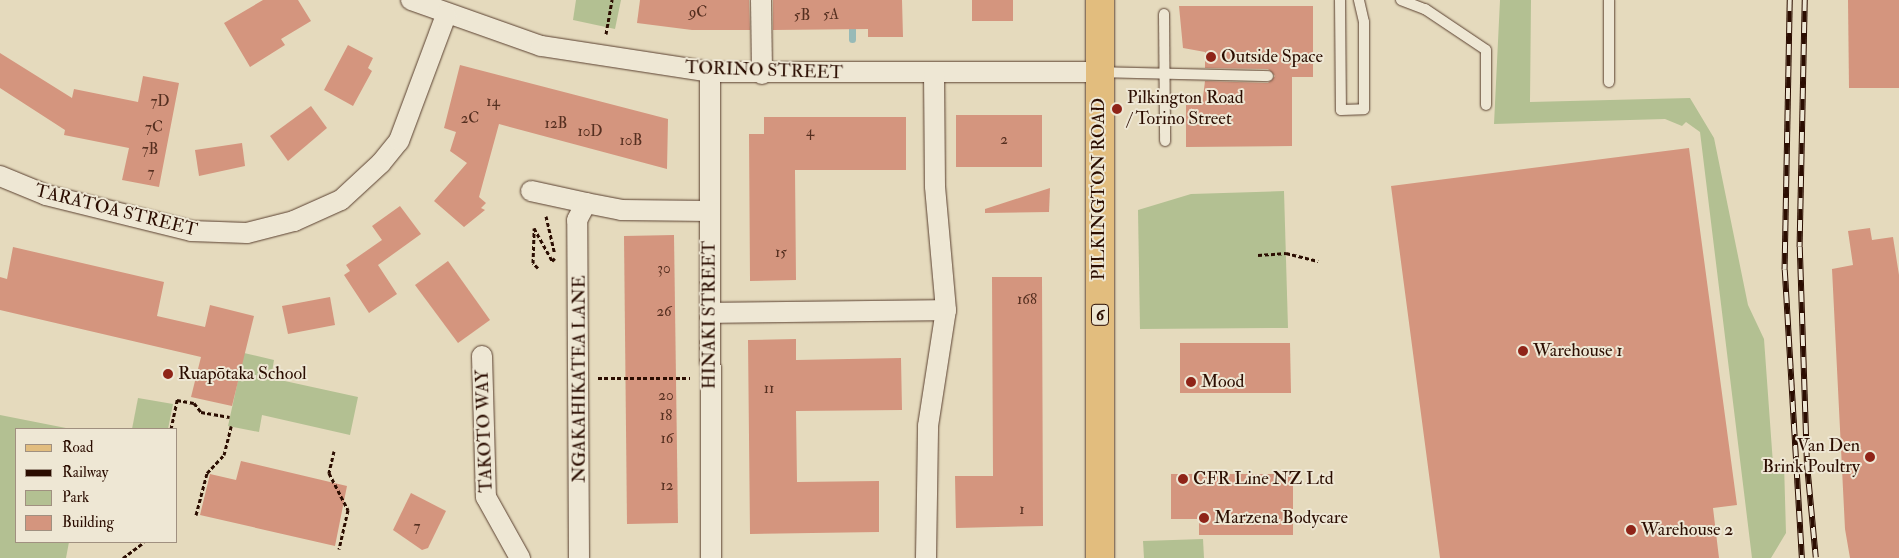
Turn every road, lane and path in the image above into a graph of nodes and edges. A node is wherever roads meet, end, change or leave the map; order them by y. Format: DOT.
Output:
graph roads {
  1 [pos="411,0"];
  2 [pos="612,0"];
  3 [pos="761,0"];
  4 [pos="1100,0"];
  5 [pos="1340,0"];
  6 [pos="1359,0"];
  7 [pos="1401,0"];
  8 [pos="1609,0"];
  9 [pos="1164,14"];
  10 [pos="446,15"];
  11 [pos="602,59"];
  12 [pos="710,72"];
  13 [pos="1098,72"];
  14 [pos="1164,73"];
  15 [pos="762,74"];
  16 [pos="934,74"];
  17 [pos="1268,76"];
  18 [pos="1609,82"];
  19 [pos="1486,105"];
  20 [pos="1165,141"];
  21 [pos="0,176"];
  22 [pos="531,191"];
  23 [pos="586,203"];
  24 [pos="710,211"];
  25 [pos="546,212"];
  26 [pos="1258,255"];
  27 [pos="1318,261"];
  28 [pos="538,268"];
  29 [pos="946,310"];
  30 [pos="711,313"];
  31 [pos="482,356"];
  32 [pos="592,378"];
  33 [pos="710,378"];
  34 [pos="230,418"];
  35 [pos="231,426"];
  36 [pos="171,428"];
  37 [pos="334,451"];
  38 [pos="196,515"];
  39 [pos="143,543"];
  40 [pos="339,549"];
  41 [pos="123,558"];
  42 [pos="520,558"];
  43 [pos="579,558"];
  44 [pos="711,558"];
  45 [pos="926,558"];
  46 [pos="1100,558"];
  1 -- 10 [label="street, TORINO STREET"];
  2 -- 11 [label="path"];
  3 -- 15 [label="street"];
  4 -- 13 [label="main road, PILKINGTON ROAD / 6"];
  5 -- 6 [label="lane"];
  7 -- 19 [label="lane"];
  8 -- 18 [label="lane"];
  9 -- 14 [label="lane"];
  10 -- 11 [label="street, TORINO STREET"];
  10 -- 21 [label="street, TARATOA STREET"];
  11 -- 12 [label="street, TORINO STREET"];
  12 -- 15 [label="street, TORINO STREET"];
  12 -- 24 [label="street, HINAKI STREET"];
  13 -- 14 [label="lane"];
  13 -- 16 [label="street, TORINO STREET"];
  13 -- 46 [label="main road, PILKINGTON ROAD / 6"];
  14 -- 17 [label="lane"];
  14 -- 20 [label="lane"];
  15 -- 16 [label="street, TORINO STREET"];
  16 -- 29 [label="street"];
  22 -- 23 [label="street"];
  23 -- 24 [label="street"];
  23 -- 43 [label="street, NGAKAHIKATEA LANE"];
  24 -- 30 [label="street, HINAKI STREET"];
  25 -- 28 [label="path"];
  26 -- 27 [label="path"];
  29 -- 30 [label="street"];
  29 -- 45 [label="street"];
  30 -- 33 [label="street, HINAKI STREET"];
  31 -- 42 [label="street, TAKOTO WAY"];
  32 -- 33 [label="path"];
  33 -- 44 [label="street, HINAKI STREET"];
  34 -- 36 [label="path"];
  35 -- 38 [label="path"];
  37 -- 40 [label="path"];
  39 -- 41 [label="path"];
}
